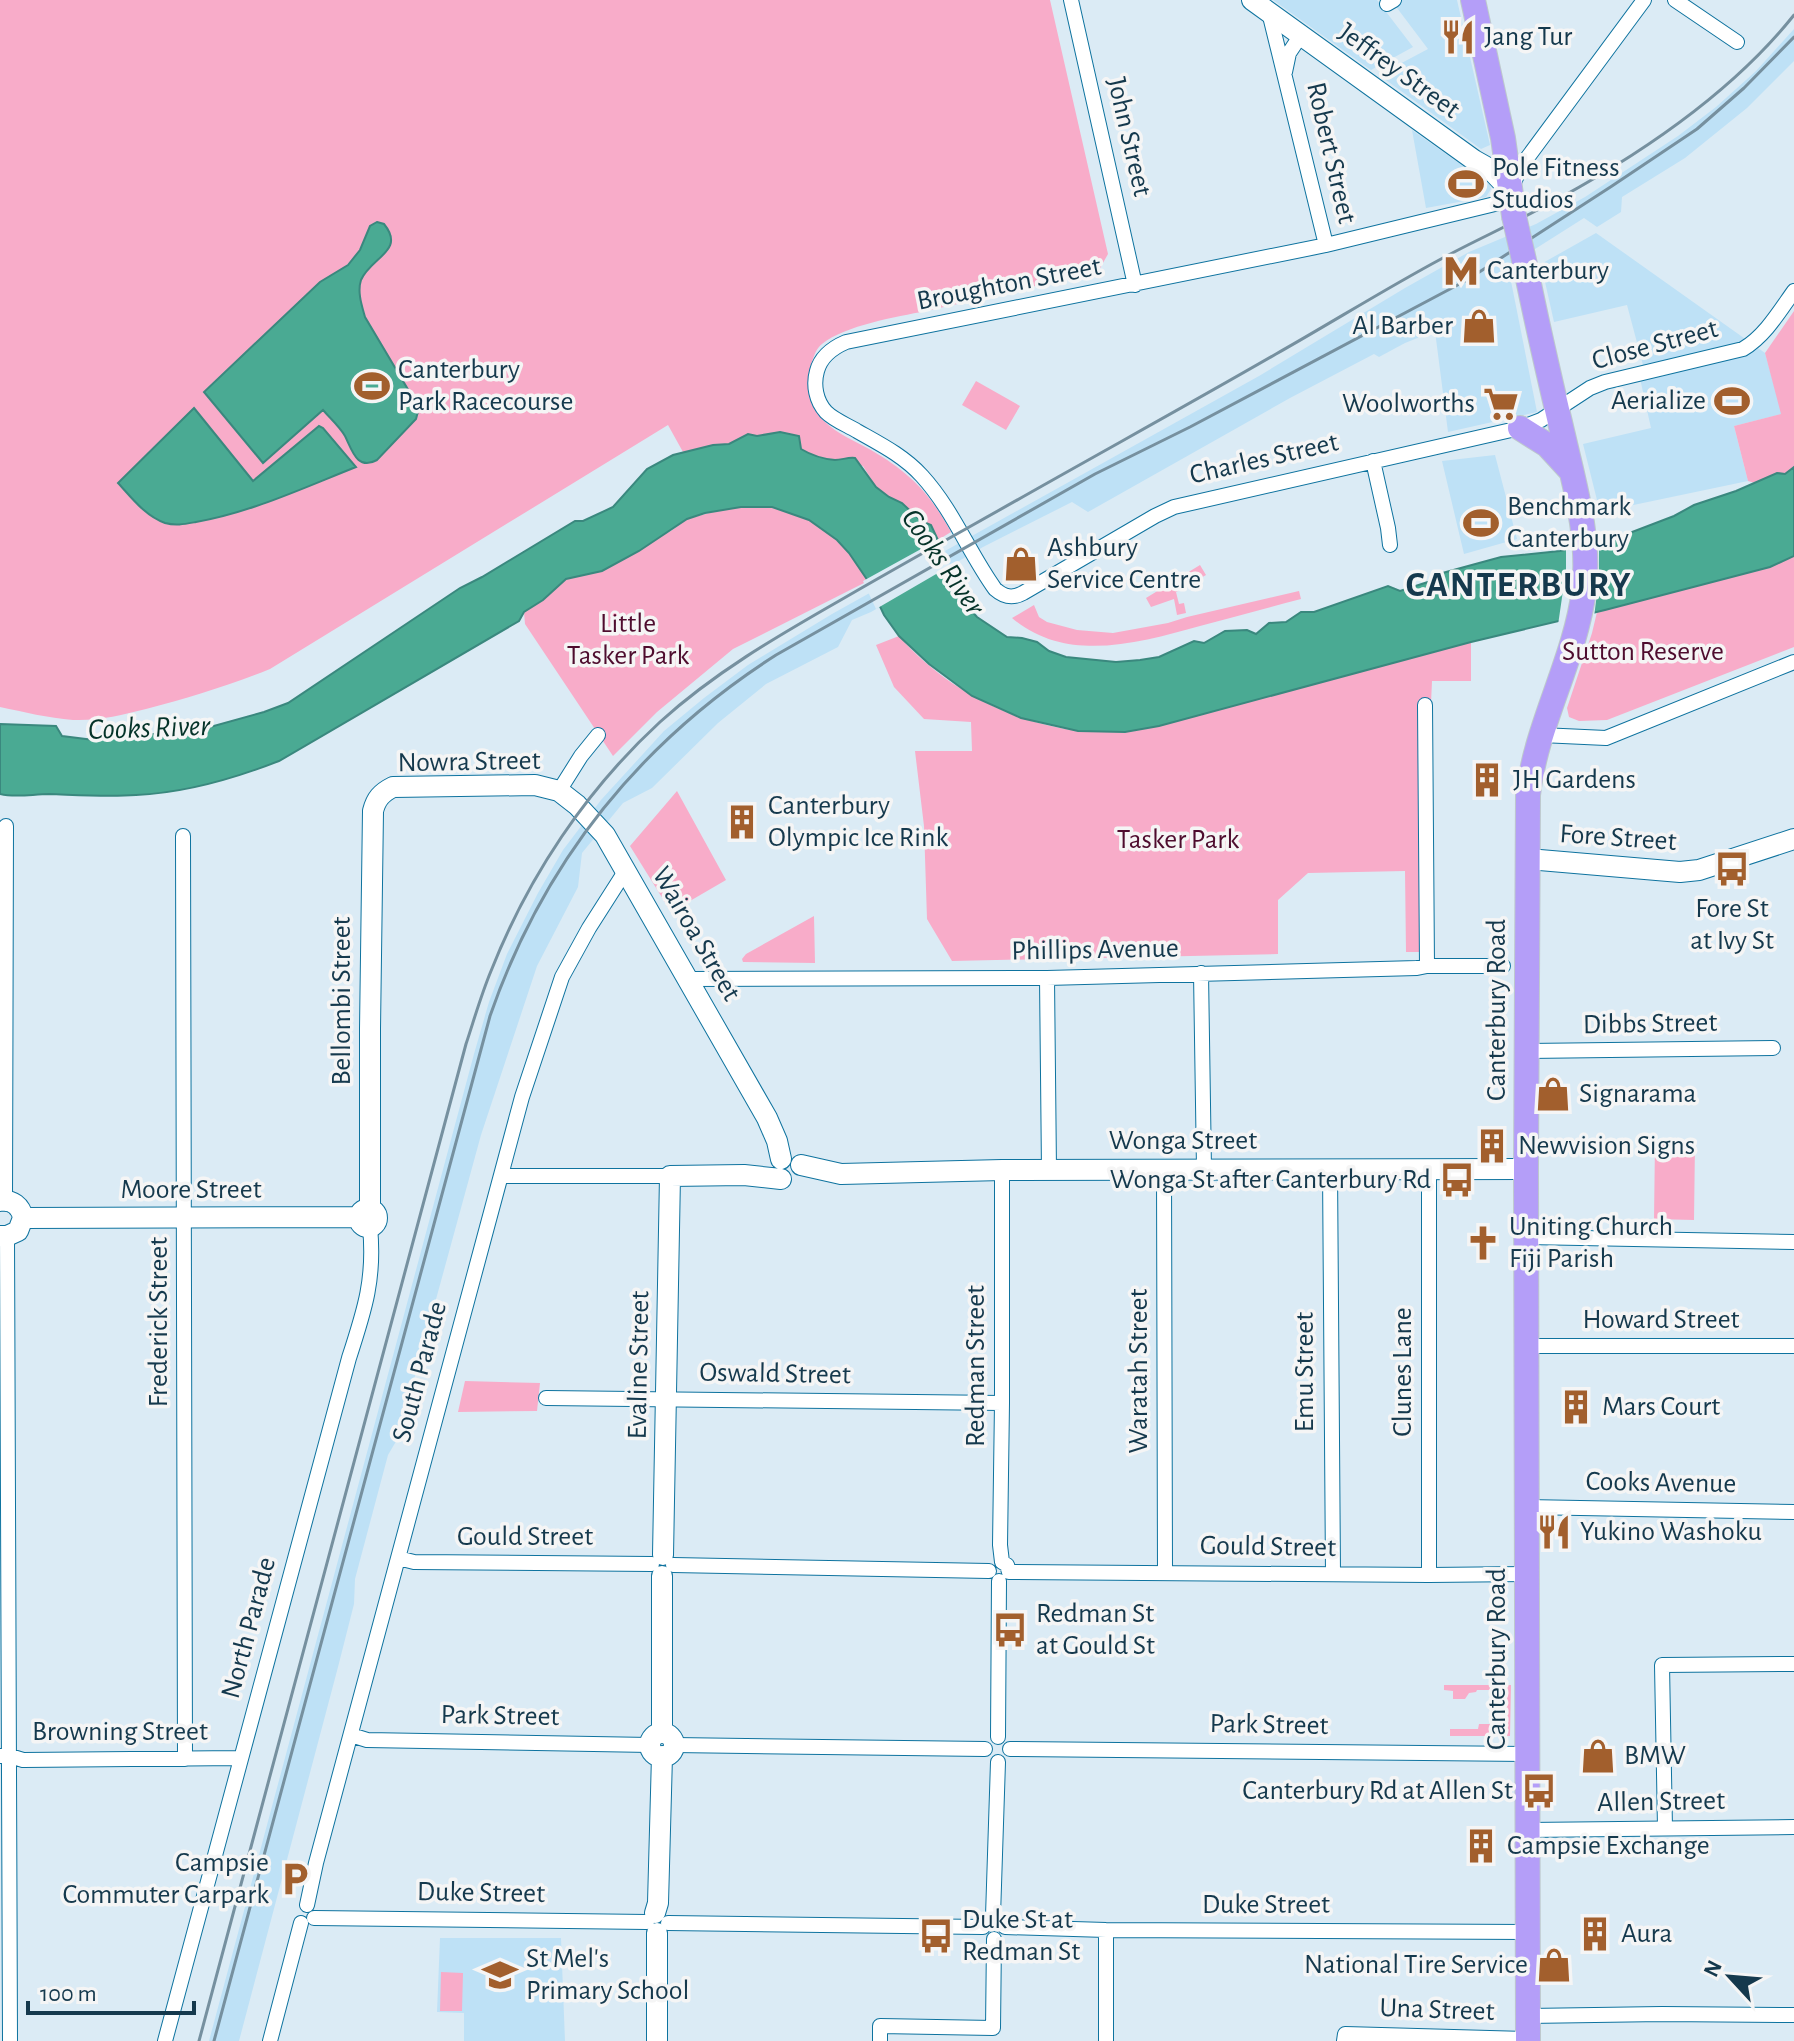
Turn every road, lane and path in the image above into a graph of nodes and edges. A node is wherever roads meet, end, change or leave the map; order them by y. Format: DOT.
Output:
graph roads {
  1 [pos="1071,0"];
  2 [pos="1252,0"];
  3 [pos="1473,0"];
  4 [pos="1644,0"];
  5 [pos="1675,0"];
  6 [pos="1269,12"];
  7 [pos="1301,35"];
  8 [pos="1737,42"];
  9 [pos="1285,73"];
  10 [pos="1510,190"];
  11 [pos="1326,245"];
  12 [pos="1135,285"];
  13 [pos="1794,291"];
  14 [pos="1557,411"];
  15 [pos="1520,428"];
  16 [pos="1373,461"];
  17 [pos="1571,472"];
  18 [pos="1390,545"];
  19 [pos="1000,593"];
  20 [pos="1794,662"];
  21 [pos="1425,705"];
  22 [pos="598,735"];
  23 [pos="1541,735"];
  24 [pos="559,791"];
  25 [pos="381,794"];
  26 [pos="6,826"];
  27 [pos="183,836"];
  28 [pos="1793,843"];
  29 [pos="1528,859"];
  30 [pos="626,870"];
  31 [pos="1427,966"];
  32 [pos="1503,966"];
  33 [pos="1201,973"];
  34 [pos="1047,978"];
  35 [pos="689,979"];
  36 [pos="1773,1048"];
  37 [pos="1528,1051"];
  38 [pos="3,1064"];
  39 [pos="788,1168"];
  40 [pos="1429,1168"];
  41 [pos="1164,1169"];
  42 [pos="1204,1169"];
  43 [pos="1330,1169"];
  44 [pos="1526,1169"];
  45 [pos="1002,1170"];
  46 [pos="1049,1170"];
  47 [pos="501,1176"];
  48 [pos="670,1176"];
  49 [pos="3,1201"];
  50 [pos="23,1218"];
  51 [pos="185,1218"];
  52 [pos="366,1218"];
  53 [pos="4,1236"];
  54 [pos="1527,1237"];
  55 [pos="1794,1242"];
  56 [pos="1527,1346"];
  57 [pos="1794,1346"];
  58 [pos="4,1386"];
  59 [pos="546,1398"];
  60 [pos="666,1399"];
  61 [pos="1002,1403"];
  62 [pos="1527,1507"];
  63 [pos="1794,1512"];
  64 [pos="398,1558"];
  65 [pos="662,1565"];
  66 [pos="1000,1571"];
  67 [pos="1165,1572"];
  68 [pos="1333,1574"];
  69 [pos="1527,1574"];
  70 [pos="1429,1575"];
  71 [pos="1794,1664"];
  72 [pos="351,1735"];
  73 [pos="998,1737"];
  74 [pos="662,1745"];
  75 [pos="985,1749"];
  76 [pos="1010,1749"];
  77 [pos="1527,1754"];
  78 [pos="5,1756"];
  79 [pos="240,1758"];
  80 [pos="185,1759"];
  81 [pos="998,1762"];
  82 [pos="1794,1827"];
  83 [pos="1665,1828"];
  84 [pos="1528,1830"];
  85 [pos="307,1915"];
  86 [pos="988,1922"];
  87 [pos="657,1923"];
  88 [pos="1005,1927"];
  89 [pos="1106,1930"];
  90 [pos="1528,1932"];
  91 [pos="5,1936"];
  92 [pos="994,1939"];
  93 [pos="1794,2015"];
  94 [pos="1528,2032"];
  95 [pos="880,2033"];
  96 [pos="1344,2038"];
  97 [pos="10,2041"];
  98 [pos="165,2041"];
  99 [pos="270,2041"];
  100 [pos="657,2041"];
  101 [pos="1106,2041"];
  1 -- 12 [label="street, John Street"];
  2 -- 6 [label="street, Jeffrey Street"];
  3 -- 10 [label="highway, Canterbury Road"];
  4 -- 10 [label="street"];
  5 -- 8 [label="street"];
  6 -- 7 [label="street, Jeffrey Street"];
  6 -- 9 [label="street, Robert Street"];
  7 -- 9 [label="street, Robert Street"];
  7 -- 10 [label="street, Jeffrey Street"];
  9 -- 11 [label="street, Robert Street"];
  10 -- 11 [label="street, Broughton Street"];
  10 -- 14 [label="highway, Canterbury Road, bridge"];
  11 -- 12 [label="street, Broughton Street"];
  12 -- 19 [label="street, Broughton Street"];
  13 -- 14 [label="street, Close Street"];
  14 -- 15 [label="street, Charles Street"];
  14 -- 17 [label="highway, Canterbury Road"];
  15 -- 16 [label="street, Charles Street"];
  15 -- 17 [label="highway"];
  16 -- 18 [label="street"];
  16 -- 19 [label="street, Charles Street"];
  17 -- 23 [label="highway, Canterbury Road"];
  20 -- 23 [label="street"];
  21 -- 31 [label="street"];
  22 -- 24 [label="street"];
  23 -- 29 [label="highway, Canterbury Road"];
  24 -- 25 [label="street, Nowra Street"];
  24 -- 30 [label="street, Wairoa Street"];
  25 -- 52 [label="street, Bellombi Street"];
  26 -- 38 [label="street"];
  27 -- 51 [label="street, Frederick Street"];
  28 -- 29 [label="street, Fore Street"];
  29 -- 37 [label="highway, Canterbury Road"];
  30 -- 35 [label="street, Wairoa Street"];
  30 -- 47 [label="street, South Parade"];
  31 -- 32 [label="street, Phillips Avenue"];
  31 -- 33 [label="street, Phillips Avenue"];
  33 -- 34 [label="street, Phillips Avenue"];
  33 -- 42 [label="street"];
  34 -- 35 [label="street, Phillips Avenue"];
  34 -- 46 [label="street"];
  35 -- 39 [label="street, Wairoa Street"];
  36 -- 37 [label="street, Dibbs Street"];
  37 -- 44 [label="highway, Canterbury Road"];
  38 -- 49 [label="street"];
  39 -- 45 [label="street, Wonga Street"];
  39 -- 48 [label="street, Wonga Street"];
  40 -- 43 [label="street, Wonga Street"];
  40 -- 44 [label="street, Wonga Street"];
  40 -- 70 [label="street, Clunes Lane"];
  41 -- 42 [label="street, Wonga Street"];
  41 -- 46 [label="street, Wonga Street"];
  41 -- 67 [label="street, Waratah Street"];
  42 -- 43 [label="street, Wonga Street"];
  43 -- 68 [label="street, Emu Street"];
  44 -- 54 [label="highway, Canterbury Road"];
  45 -- 46 [label="street, Wonga Street"];
  45 -- 61 [label="street, Redman Street"];
  47 -- 48 [label="street, Wonga Street"];
  47 -- 64 [label="street, South Parade"];
  48 -- 60 [label="street, Evaline Street"];
  49 -- 50 [label="street"];
  50 -- 51 [label="street, Moore Street"];
  50 -- 53 [label="street"];
  51 -- 52 [label="street, Moore Street"];
  51 -- 80 [label="street, Frederick Street"];
  52 -- 79 [label="street, North Parade"];
  53 -- 58 [label="street"];
  54 -- 55 [label="street"];
  54 -- 56 [label="highway, Canterbury Road"];
  56 -- 57 [label="street, Howard Street"];
  56 -- 62 [label="highway, Canterbury Road"];
  58 -- 78 [label="street"];
  59 -- 60 [label="street, Oswald Street"];
  60 -- 61 [label="street, Oswald Street"];
  60 -- 65 [label="street, Evaline Street"];
  61 -- 66 [label="street, Redman Street"];
  62 -- 63 [label="street, Cooks Avenue"];
  62 -- 69 [label="highway, Canterbury Road"];
  64 -- 65 [label="street, Gould Street"];
  64 -- 72 [label="street, South Parade"];
  65 -- 66 [label="street, Gould Street"];
  65 -- 74 [label="street, Evaline Street"];
  66 -- 67 [label="street, Gould Street"];
  66 -- 73 [label="street, Redman Street"];
  67 -- 68 [label="street, Gould Street"];
  68 -- 70 [label="street, Gould Street"];
  69 -- 70 [label="street, Gould Street"];
  69 -- 77 [label="highway, Canterbury Road"];
  71 -- 83 [label="street"];
  72 -- 74 [label="street, Park Street"];
  72 -- 85 [label="street, South Parade"];
  73 -- 75 [label="street"];
  73 -- 76 [label="street"];
  74 -- 75 [label="street, Park Street"];
  74 -- 87 [label="street, Evaline Street"];
  75 -- 81 [label="street"];
  76 -- 77 [label="street, Park Street"];
  76 -- 81 [label="street"];
  77 -- 84 [label="highway, Canterbury Road"];
  78 -- 80 [label="street, Browning Street"];
  78 -- 91 [label="street"];
  79 -- 80 [label="street, Browning Street"];
  79 -- 98 [label="street, North Parade"];
  81 -- 86 [label="street"];
  82 -- 83 [label="street, Allen Street"];
  83 -- 84 [label="street, Allen Street"];
  84 -- 90 [label="highway, Canterbury Road"];
  85 -- 87 [label="street, Duke Street"];
  85 -- 99 [label="street, South Parade"];
  86 -- 87 [label="street, Duke Street"];
  86 -- 88 [label="street"];
  86 -- 92 [label="street"];
  87 -- 100 [label="street, Evaline Street"];
  88 -- 89 [label="street, Duke Street"];
  88 -- 92 [label="street"];
  89 -- 90 [label="street, Duke Street"];
  89 -- 101 [label="street"];
  90 -- 94 [label="highway, Canterbury Road"];
  91 -- 97 [label="street"];
  92 -- 95 [label="street"];
  93 -- 94 [label="street, Una Street"];
  94 -- 96 [label="street, Una Street"];
}
